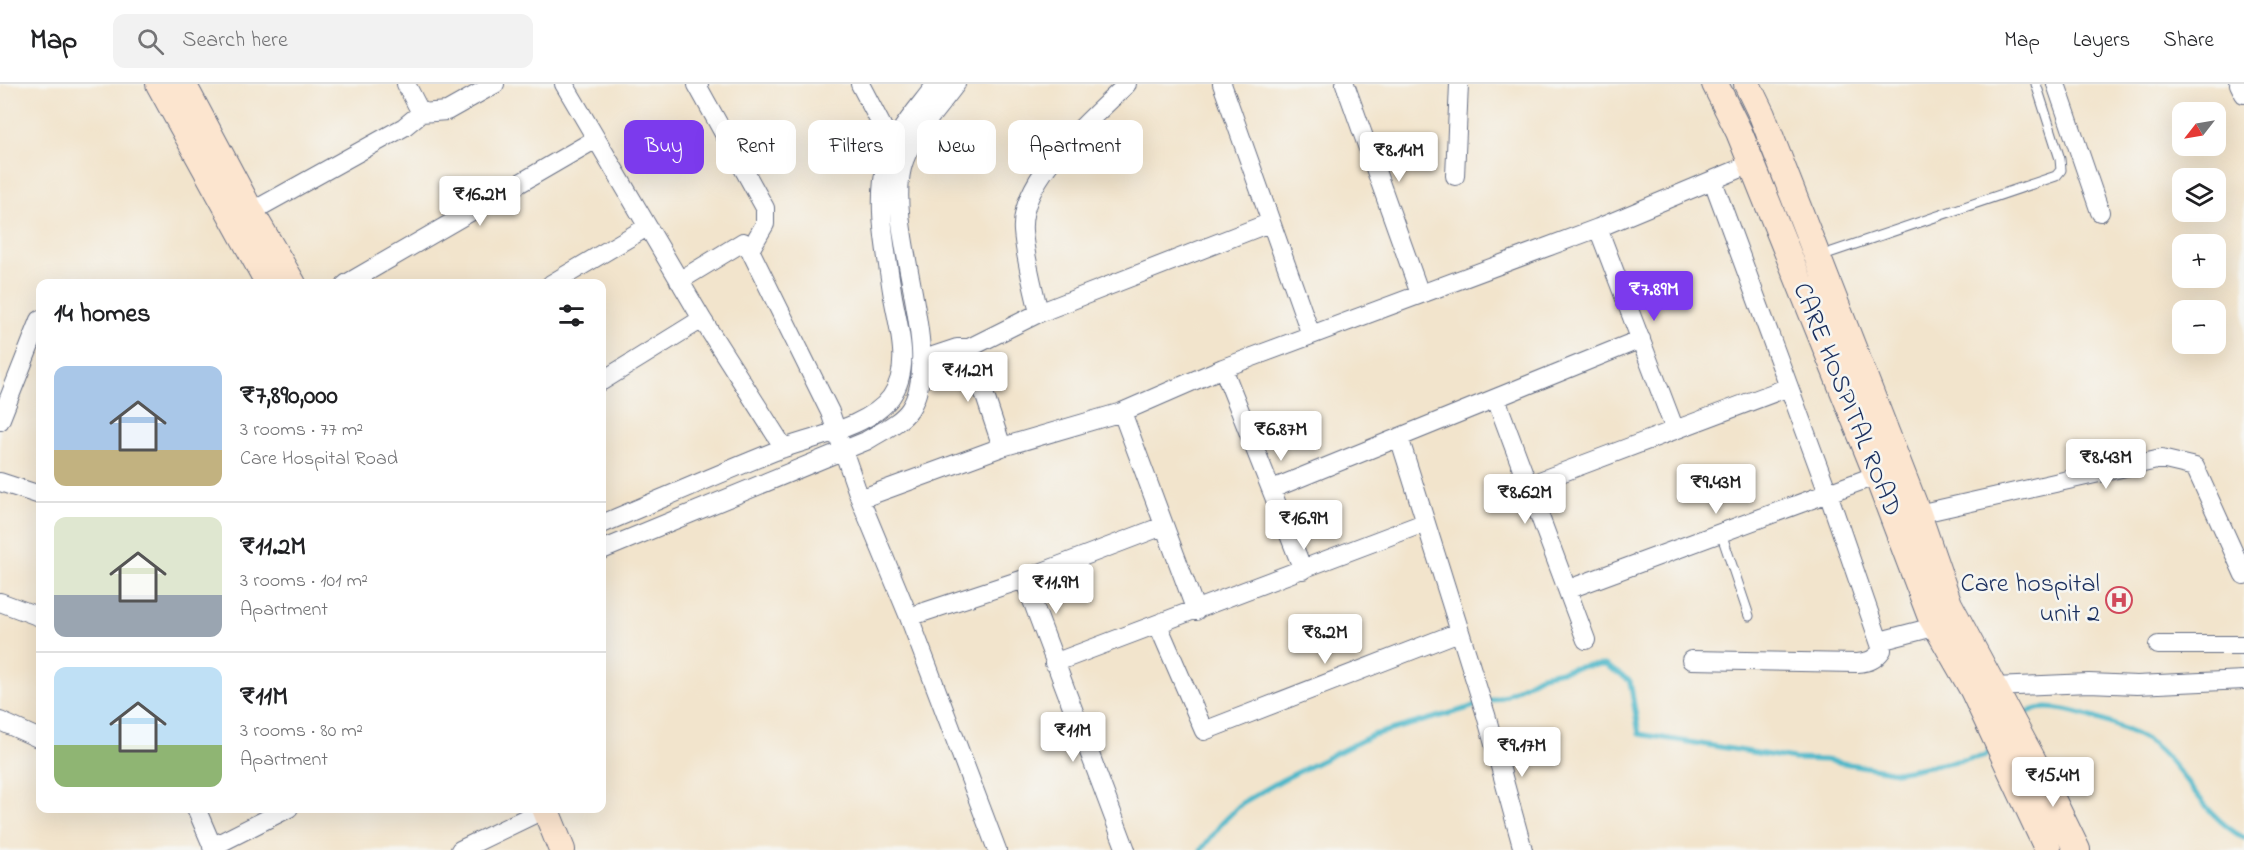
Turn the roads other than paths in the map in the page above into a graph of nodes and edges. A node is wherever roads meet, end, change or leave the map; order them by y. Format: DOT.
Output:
graph roads {
  1 [pos="159,84"];
  2 [pos="183,84"];
  3 [pos="406,84"];
  4 [pos="495,84"];
  5 [pos="564,84"];
  6 [pos="699,84"];
  7 [pos="860,84"];
  8 [pos="936,84"];
  9 [pos="956,84"];
  10 [pos="1127,84"];
  11 [pos="1222,84"];
  12 [pos="1345,84"];
  13 [pos="1459,84"];
  14 [pos="1715,84"];
  15 [pos="1747,84"];
  16 [pos="2036,84"];
  17 [pos="2056,84"];
  18 [pos="2239,84"];
  19 [pos="2244,94"];
  20 [pos="421,112"];
  21 [pos="879,120"];
  22 [pos="905,127"];
  23 [pos="596,139"];
  24 [pos="1751,164"];
  25 [pos="884,174"];
  26 [pos="1455,176"];
  27 [pos="1713,181"];
  28 [pos="251,212"];
  29 [pos="2100,212"];
  30 [pos="1269,223"];
  31 [pos="647,227"];
  32 [pos="1598,228"];
  33 [pos="750,250"];
  34 [pos="1817,257"];
  35 [pos="266,279"];
  36 [pos="289,279"];
  37 [pos="355,279"];
  38 [pos="559,279"];
  39 [pos="679,281"];
  40 [pos="1420,294"];
  41 [pos="1039,313"];
  42 [pos="702,319"];
  43 [pos="36,330"];
  44 [pos="1311,335"];
  45 [pos="1641,339"];
  46 [pos="969,348"];
  47 [pos="921,360"];
  48 [pos="1223,368"];
  49 [pos="606,379"];
  50 [pos="1788,387"];
  51 [pos="1496,399"];
  52 [pos="1122,412"];
  53 [pos="0,422"];
  54 [pos="836,430"];
  55 [pos="1675,430"];
  56 [pos="1399,437"];
  57 [pos="1002,447"];
  58 [pos="784,448"];
  59 [pos="844,450"];
  60 [pos="1877,475"];
  61 [pos="0,482"];
  62 [pos="1529,485"];
  63 [pos="1272,489"];
  64 [pos="1828,493"];
  65 [pos="36,494"];
  66 [pos="860,499"];
  67 [pos="1918,514"];
  68 [pos="606,522"];
  69 [pos="1424,523"];
  70 [pos="1163,526"];
  71 [pos="1721,532"];
  72 [pos="606,548"];
  73 [pos="1303,570"];
  74 [pos="2244,575"];
  75 [pos="1024,579"];
  76 [pos="1569,589"];
  77 [pos="0,602"];
  78 [pos="1196,610"];
  79 [pos="36,616"];
  80 [pos="1749,616"];
  81 [pos="909,618"];
  82 [pos="1947,624"];
  83 [pos="1158,625"];
  84 [pos="1459,632"];
  85 [pos="1586,640"];
  86 [pos="1880,641"];
  87 [pos="2158,645"];
  88 [pos="2244,645"];
  89 [pos="1690,660"];
  90 [pos="1054,663"];
  91 [pos="2244,680"];
  92 [pos="1994,702"];
  93 [pos="3,726"];
  94 [pos="36,738"];
  95 [pos="198,813"];
  96 [pos="280,813"];
  97 [pos="537,813"];
  98 [pos="547,813"];
  99 [pos="213,848"];
  100 [pos="460,850"];
  101 [pos="562,850"];
  102 [pos="997,850"];
  103 [pos="1126,850"];
  104 [pos="1523,850"];
  105 [pos="2048,850"];
  106 [pos="2076,850"];
  1 -- 35 [label="street"];
  2 -- 28 [label="street"];
  3 -- 20 [label="street"];
  4 -- 20 [label="street"];
  5 -- 23 [label="street"];
  6 -- 33 [label="street"];
  7 -- 21 [label="street"];
  8 -- 22 [label="street"];
  9 -- 47 [label="street"];
  10 -- 41 [label="street"];
  11 -- 30 [label="street"];
  12 -- 40 [label="street"];
  13 -- 26 [label="street"];
  14 -- 24 [label="street, CARE HOSPITAL ROAD"];
  15 -- 34 [label="street, CARE HOSPITAL ROAD"];
  16 -- 34 [label="lane"];
  17 -- 29 [label="street"];
  18 -- 19 [label="street"];
  20 -- 28 [label="street"];
  23 -- 31 [label="street"];
  23 -- 37 [label="street"];
  24 -- 27 [label="street"];
  24 -- 60 [label="street, CARE HOSPITAL ROAD"];
  25 -- 54 [label="street"];
  27 -- 32 [label="street"];
  27 -- 50 [label="street"];
  28 -- 36 [label="street"];
  30 -- 41 [label="street"];
  30 -- 44 [label="street"];
  31 -- 38 [label="street"];
  31 -- 39 [label="street"];
  32 -- 40 [label="street"];
  32 -- 45 [label="street"];
  33 -- 39 [label="street"];
  33 -- 54 [label="street"];
  34 -- 67 [label="street, CARE HOSPITAL ROAD"];
  39 -- 42 [label="street"];
  40 -- 44 [label="street"];
  41 -- 46 [label="street"];
  42 -- 49 [label="street"];
  42 -- 58 [label="street"];
  43 -- 53 [label="street"];
  44 -- 48 [label="street"];
  45 -- 51 [label="street"];
  45 -- 55 [label="street"];
  46 -- 47 [label="street"];
  46 -- 57 [label="street"];
  47 -- 59 [label="street"];
  48 -- 52 [label="street"];
  48 -- 63 [label="street"];
  50 -- 55 [label="street"];
  50 -- 64 [label="street"];
  51 -- 56 [label="street"];
  51 -- 62 [label="street"];
  52 -- 57 [label="street"];
  52 -- 70 [label="street"];
  54 -- 58 [label="street"];
  54 -- 59 [label="street"];
  55 -- 62 [label="street"];
  56 -- 63 [label="street"];
  56 -- 69 [label="street"];
  57 -- 66 [label="street"];
  58 -- 68 [label="street"];
  59 -- 66 [label="street"];
  59 -- 72 [label="street"];
  60 -- 64 [label="street"];
  60 -- 82 [label="street, CARE HOSPITAL ROAD"];
  61 -- 65 [label="street"];
  62 -- 76 [label="street"];
  63 -- 73 [label="street"];
  64 -- 71 [label="street"];
  64 -- 86 [label="street"];
  66 -- 81 [label="street"];
  67 -- 74 [label="street"];
  67 -- 82 [label="street, CARE HOSPITAL ROAD"];
  69 -- 73 [label="street"];
  69 -- 84 [label="street"];
  70 -- 75 [label="street"];
  70 -- 78 [label="street"];
  71 -- 76 [label="street"];
  71 -- 80 [label="lane"];
  73 -- 78 [label="street"];
  75 -- 81 [label="street"];
  75 -- 90 [label="street"];
  76 -- 85 [label="street"];
  77 -- 79 [label="street"];
  78 -- 83 [label="street"];
  81 -- 102 [label="street"];
  82 -- 86 [label="street"];
  82 -- 92 [label="street, CARE HOSPITAL ROAD"];
  83 -- 84 [label="street"];
  83 -- 90 [label="street"];
  84 -- 104 [label="street"];
  86 -- 89 [label="street"];
  87 -- 88 [label="street"];
  90 -- 103 [label="street"];
  91 -- 92 [label="street"];
  92 -- 105 [label="street"];
  92 -- 106 [label="street"];
  93 -- 94 [label="street"];
  95 -- 99 [label="street"];
  96 -- 99 [label="street"];
  97 -- 100 [label="street"];
  98 -- 101 [label="street"];
}
